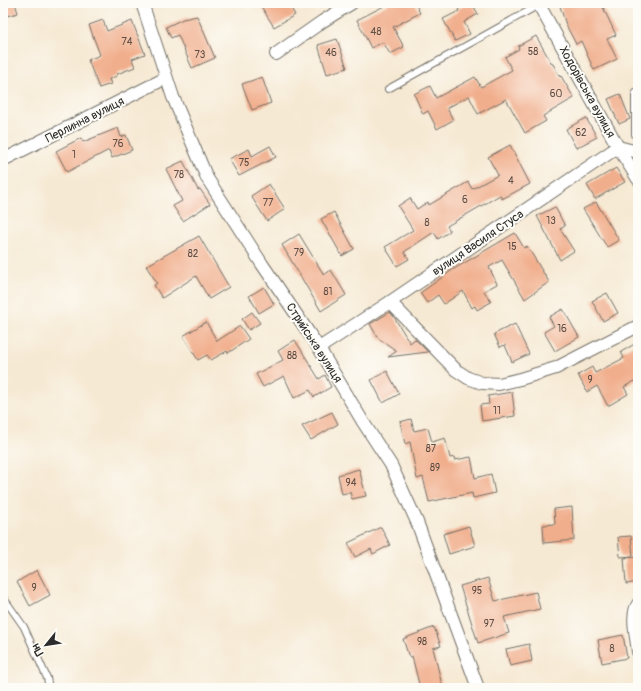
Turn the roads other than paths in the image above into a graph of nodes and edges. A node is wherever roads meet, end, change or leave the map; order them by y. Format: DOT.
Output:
graph roads {
  1 [pos="142,3"];
  2 [pos="352,3"];
  3 [pos="539,4"];
  4 [pos="276,54"];
  5 [pos="166,78"];
  6 [pos="388,89"];
  7 [pos="638,95"];
  8 [pos="638,134"];
  9 [pos="618,147"];
  10 [pos="638,152"];
  11 [pos="3,160"];
  12 [pos="638,179"];
  13 [pos="390,302"];
  14 [pos="638,326"];
  15 [pos="319,348"];
  16 [pos="3,597"];
  17 [pos="638,604"];
  18 [pos="638,652"];
  19 [pos="49,688"];
  20 [pos="478,688"];
  1 -- 5 [label="street, Стрийська вулиця"];
  2 -- 4 [label="street"];
  3 -- 6 [label="lane"];
  3 -- 9 [label="street, Ходорівська вулиця"];
  5 -- 11 [label="street, Перлинна вулиця"];
  5 -- 15 [label="street, Стрийська вулиця"];
  7 -- 8 [label="street"];
  9 -- 10 [label="street"];
  9 -- 12 [label="street, Ходорівська вулиця"];
  9 -- 13 [label="street, вулиця Василя Стуса"];
  13 -- 14 [label="street"];
  13 -- 15 [label="street, вулиця Василя Стуса"];
  15 -- 20 [label="street, Стрийська вулиця"];
  16 -- 19 [label="lane"];
  17 -- 18 [label="street"];
}
